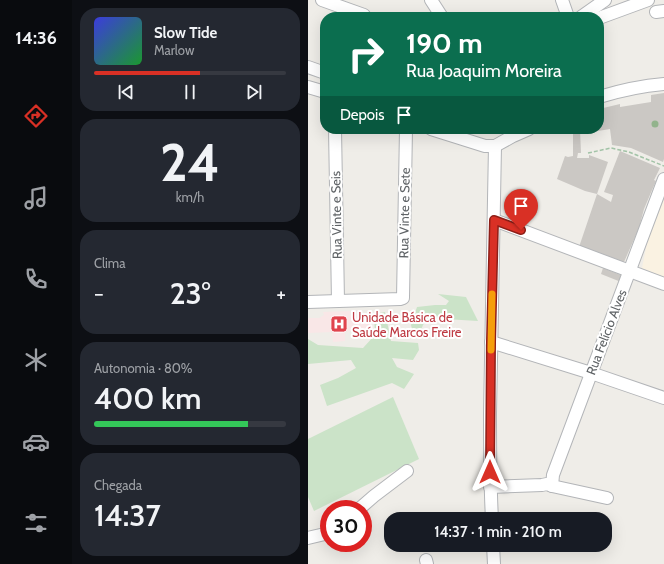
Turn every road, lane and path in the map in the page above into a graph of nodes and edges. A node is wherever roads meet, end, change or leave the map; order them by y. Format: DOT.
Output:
graph roads {
  1 [pos="322,0"];
  2 [pos="430,0"];
  3 [pos="562,0"];
  4 [pos="605,0"];
  5 [pos="648,0"];
  6 [pos="356,12"];
  7 [pos="438,12"];
  8 [pos="566,12"];
  9 [pos="588,12"];
  10 [pos="604,16"];
  11 [pos="308,67"];
  12 [pos="320,71"];
  13 [pos="664,84"];
  14 [pos="308,87"];
  15 [pos="320,91"];
  16 [pos="604,96"];
  17 [pos="335,134"];
  18 [pos="406,134"];
  19 [pos="447,134"];
  20 [pos="518,134"];
  21 [pos="495,146"];
  22 [pos="588,152"];
  23 [pos="664,166"];
  24 [pos="664,179"];
  25 [pos="494,220"];
  26 [pos="629,271"];
  27 [pos="664,284"];
  28 [pos="338,301"];
  29 [pos="308,302"];
  30 [pos="491,342"];
  31 [pos="591,373"];
  32 [pos="664,398"];
  33 [pos="406,471"];
  34 [pos="552,486"];
  35 [pos="490,487"];
  36 [pos="607,498"];
  37 [pos="369,500"];
  38 [pos="492,512"];
  39 [pos="320,535"];
  40 [pos="308,538"];
  41 [pos="493,552"];
  42 [pos="494,564"];
  1 -- 6 [label="street"];
  2 -- 7 [label="street"];
  3 -- 8 [label="street"];
  4 -- 9 [label="street"];
  5 -- 10 [label="street"];
  11 -- 12 [label="street"];
  13 -- 16 [label="street"];
  14 -- 15 [label="street"];
  17 -- 28 [label="street, Rua Vinte e Seis"];
  18 -- 28 [label="street, Rua Vinte e Sete"];
  19 -- 21 [label="street"];
  20 -- 21 [label="street"];
  21 -- 25 [label="street"];
  22 -- 23 [label="path"];
  24 -- 26 [label="street, Rua Felício Alves"];
  25 -- 26 [label="street"];
  25 -- 30 [label="street"];
  26 -- 27 [label="street"];
  26 -- 31 [label="street, Rua Felício Alves"];
  28 -- 29 [label="street"];
  30 -- 31 [label="street"];
  30 -- 35 [label="street"];
  31 -- 32 [label="street"];
  31 -- 34 [label="street, Rua Felício Alves"];
  33 -- 37 [label="street"];
  34 -- 35 [label="street"];
  34 -- 36 [label="street"];
  35 -- 38 [label="street"];
  39 -- 40 [label="street"];
  41 -- 42 [label="street"];
}
